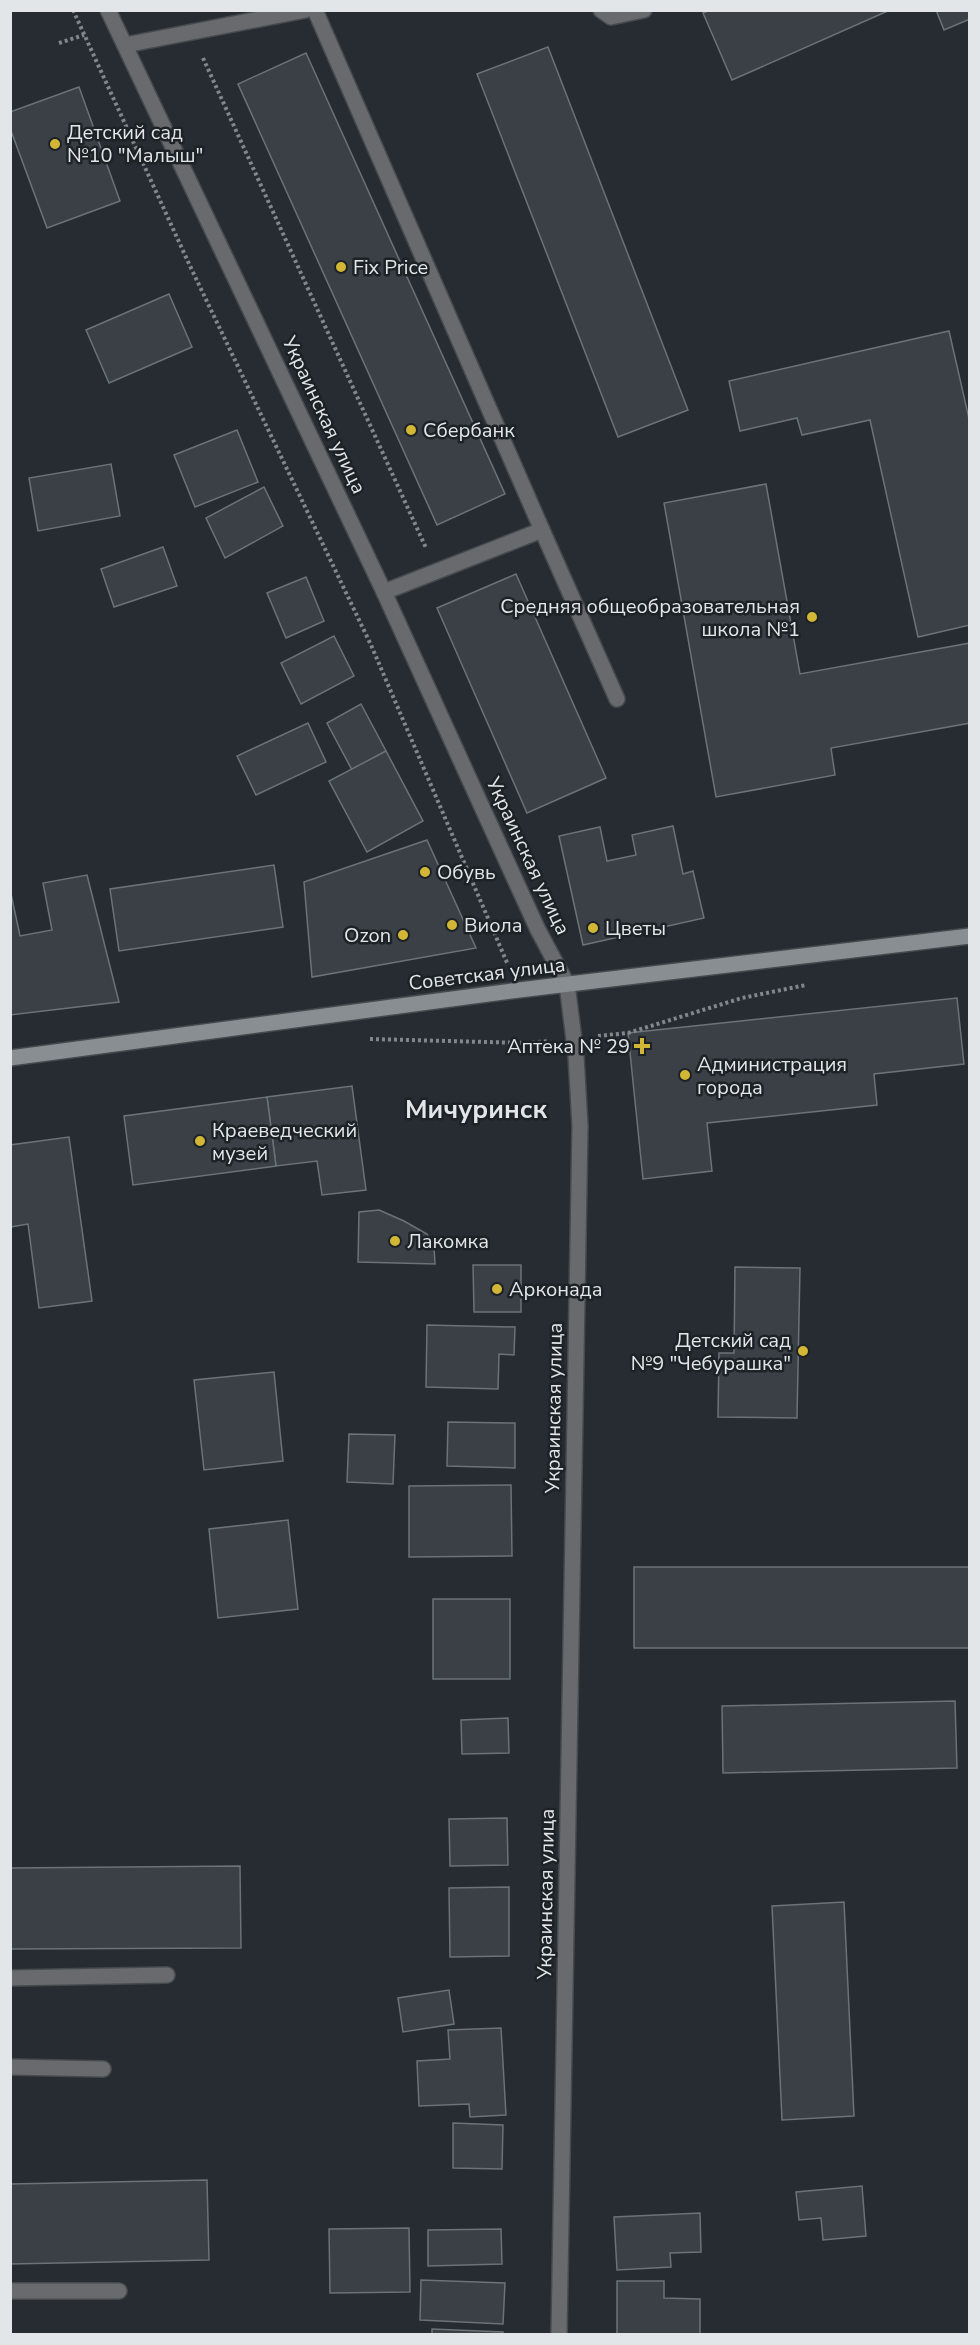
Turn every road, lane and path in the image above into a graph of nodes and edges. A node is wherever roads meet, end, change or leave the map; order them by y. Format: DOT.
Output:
graph roads {
  1 [pos="73,10"];
  2 [pos="108,10"];
  3 [pos="306,10"];
  4 [pos="315,10"];
  5 [pos="601,10"];
  6 [pos="644,10"];
  7 [pos="191,33"];
  8 [pos="84,35"];
  9 [pos="60,43"];
  10 [pos="125,45"];
  11 [pos="542,530"];
  12 [pos="437,572"];
  13 [pos="384,592"];
  14 [pos="616,699"];
  15 [pos="969,936"];
  16 [pos="509,966"];
  17 [pos="567,984"];
  18 [pos="813,984"];
  19 [pos="594,1036"];
  20 [pos="363,1039"];
  21 [pos="559,1040"];
  22 [pos="10,1058"];
  23 [pos="167,1975"];
  24 [pos="10,1978"];
  25 [pos="10,2067"];
  26 [pos="103,2069"];
  27 [pos="10,2290"];
  28 [pos="119,2291"];
  29 [pos="559,2334"];
  1 -- 8 [label="path"];
  2 -- 10 [label="street, Украинская улица"];
  3 -- 7 [label="street"];
  4 -- 11 [label="street"];
  5 -- 6 [label="street"];
  7 -- 10 [label="street"];
  7 -- 12 [label="path"];
  8 -- 9 [label="path"];
  8 -- 16 [label="path"];
  10 -- 13 [label="street, Украинская улица"];
  11 -- 12 [label="street"];
  11 -- 14 [label="street"];
  12 -- 13 [label="street"];
  13 -- 17 [label="street, Украинская улица"];
  15 -- 17 [label="main road, Советская улица"];
  17 -- 22 [label="main road, Советская улица"];
  17 -- 29 [label="street, Украинская улица"];
  18 -- 19 [label="path"];
  20 -- 21 [label="path"];
  23 -- 24 [label="street"];
  25 -- 26 [label="street"];
  27 -- 28 [label="street"];
}
